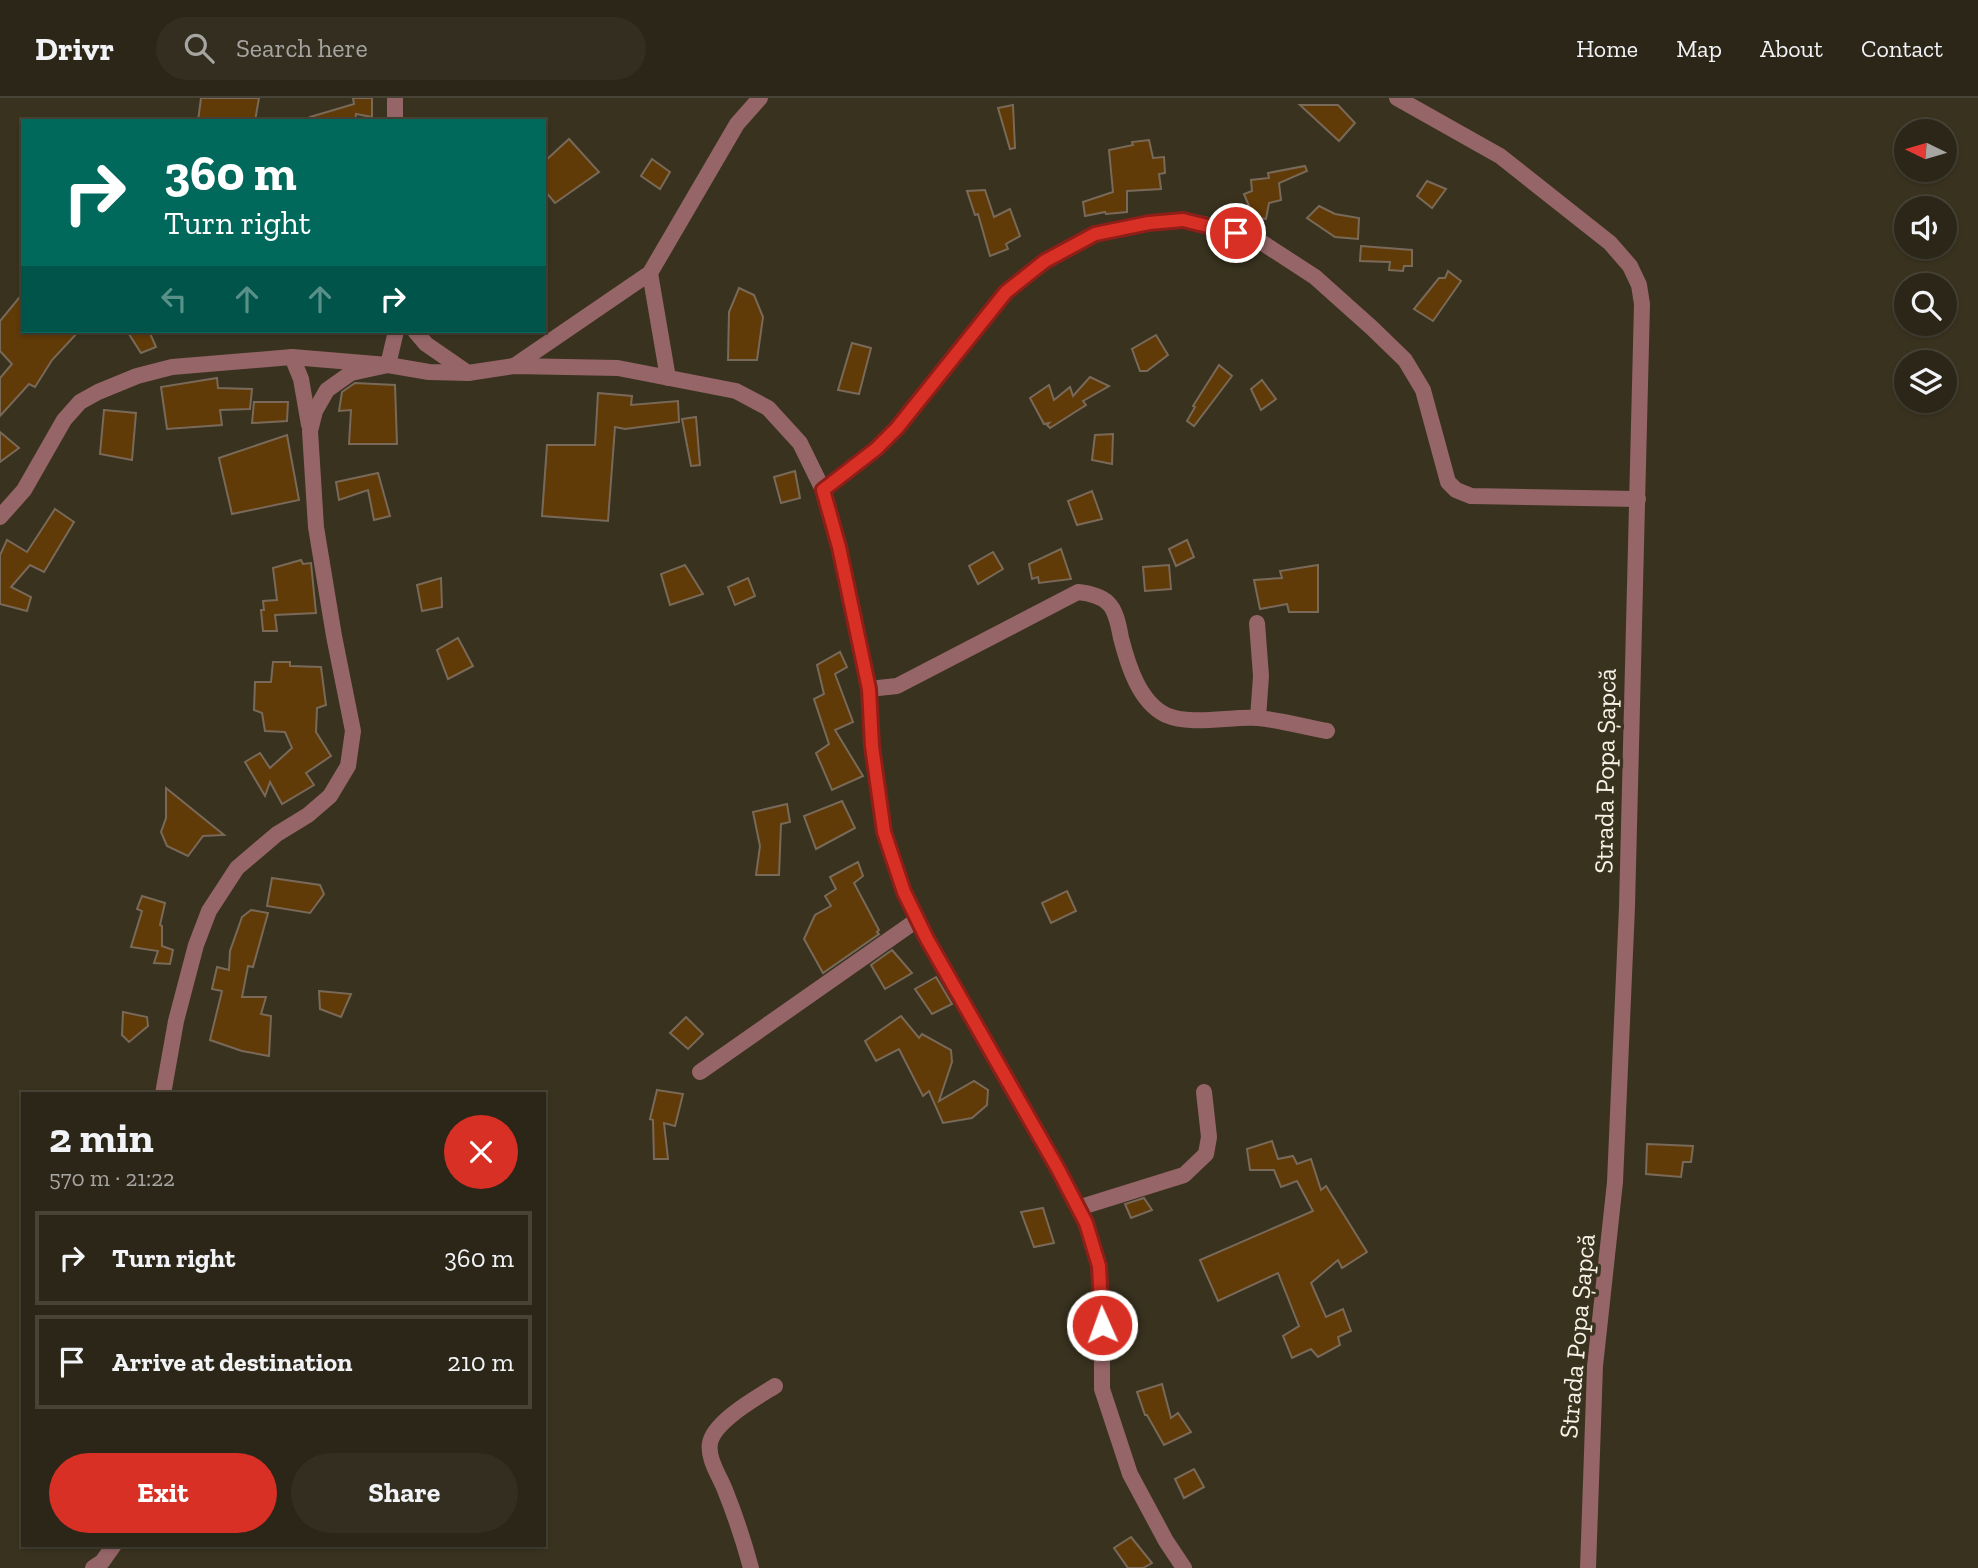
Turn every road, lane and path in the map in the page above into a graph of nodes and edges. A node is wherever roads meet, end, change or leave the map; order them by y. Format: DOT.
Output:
graph roads {
  1 [pos="395,98"];
  2 [pos="760,98"];
  3 [pos="1397,98"];
  4 [pos="395,119"];
  5 [pos="650,273"];
  6 [pos="396,333"];
  7 [pos="417,333"];
  8 [pos="292,357"];
  9 [pos="388,365"];
  10 [pos="514,366"];
  11 [pos="468,373"];
  12 [pos="668,378"];
  13 [pos="310,430"];
  14 [pos="823,490"];
  15 [pos="1638,499"];
  16 [pos="0,517"];
  17 [pos="1257,623"];
  18 [pos="869,689"];
  19 [pos="1258,718"];
  20 [pos="1327,731"];
  21 [pos="917,920"];
  22 [pos="700,1072"];
  23 [pos="163,1092"];
  24 [pos="1204,1092"];
  25 [pos="1078,1208"];
  26 [pos="775,1386"];
  27 [pos="113,1547"];
  28 [pos="93,1568"];
  29 [pos="751,1568"];
  30 [pos="1184,1568"];
  31 [pos="1588,1568"];
  1 -- 4 [label="street"];
  2 -- 5 [label="street"];
  3 -- 15 [label="street, Strada Popa Șapcă"];
  5 -- 10 [label="street"];
  5 -- 12 [label="street"];
  6 -- 9 [label="street"];
  7 -- 11 [label="street"];
  8 -- 9 [label="street"];
  8 -- 13 [label="street"];
  8 -- 16 [label="street"];
  9 -- 11 [label="street"];
  9 -- 13 [label="street"];
  10 -- 11 [label="street"];
  10 -- 12 [label="street"];
  12 -- 14 [label="street"];
  13 -- 23 [label="street"];
  14 -- 15 [label="street"];
  14 -- 18 [label="street"];
  15 -- 31 [label="street, Strada Popa Șapcă"];
  17 -- 19 [label="street"];
  18 -- 19 [label="street"];
  18 -- 21 [label="street"];
  19 -- 20 [label="street"];
  21 -- 22 [label="street"];
  21 -- 25 [label="street"];
  24 -- 25 [label="street"];
  25 -- 30 [label="street"];
  26 -- 29 [label="street"];
  27 -- 28 [label="street"];
}
